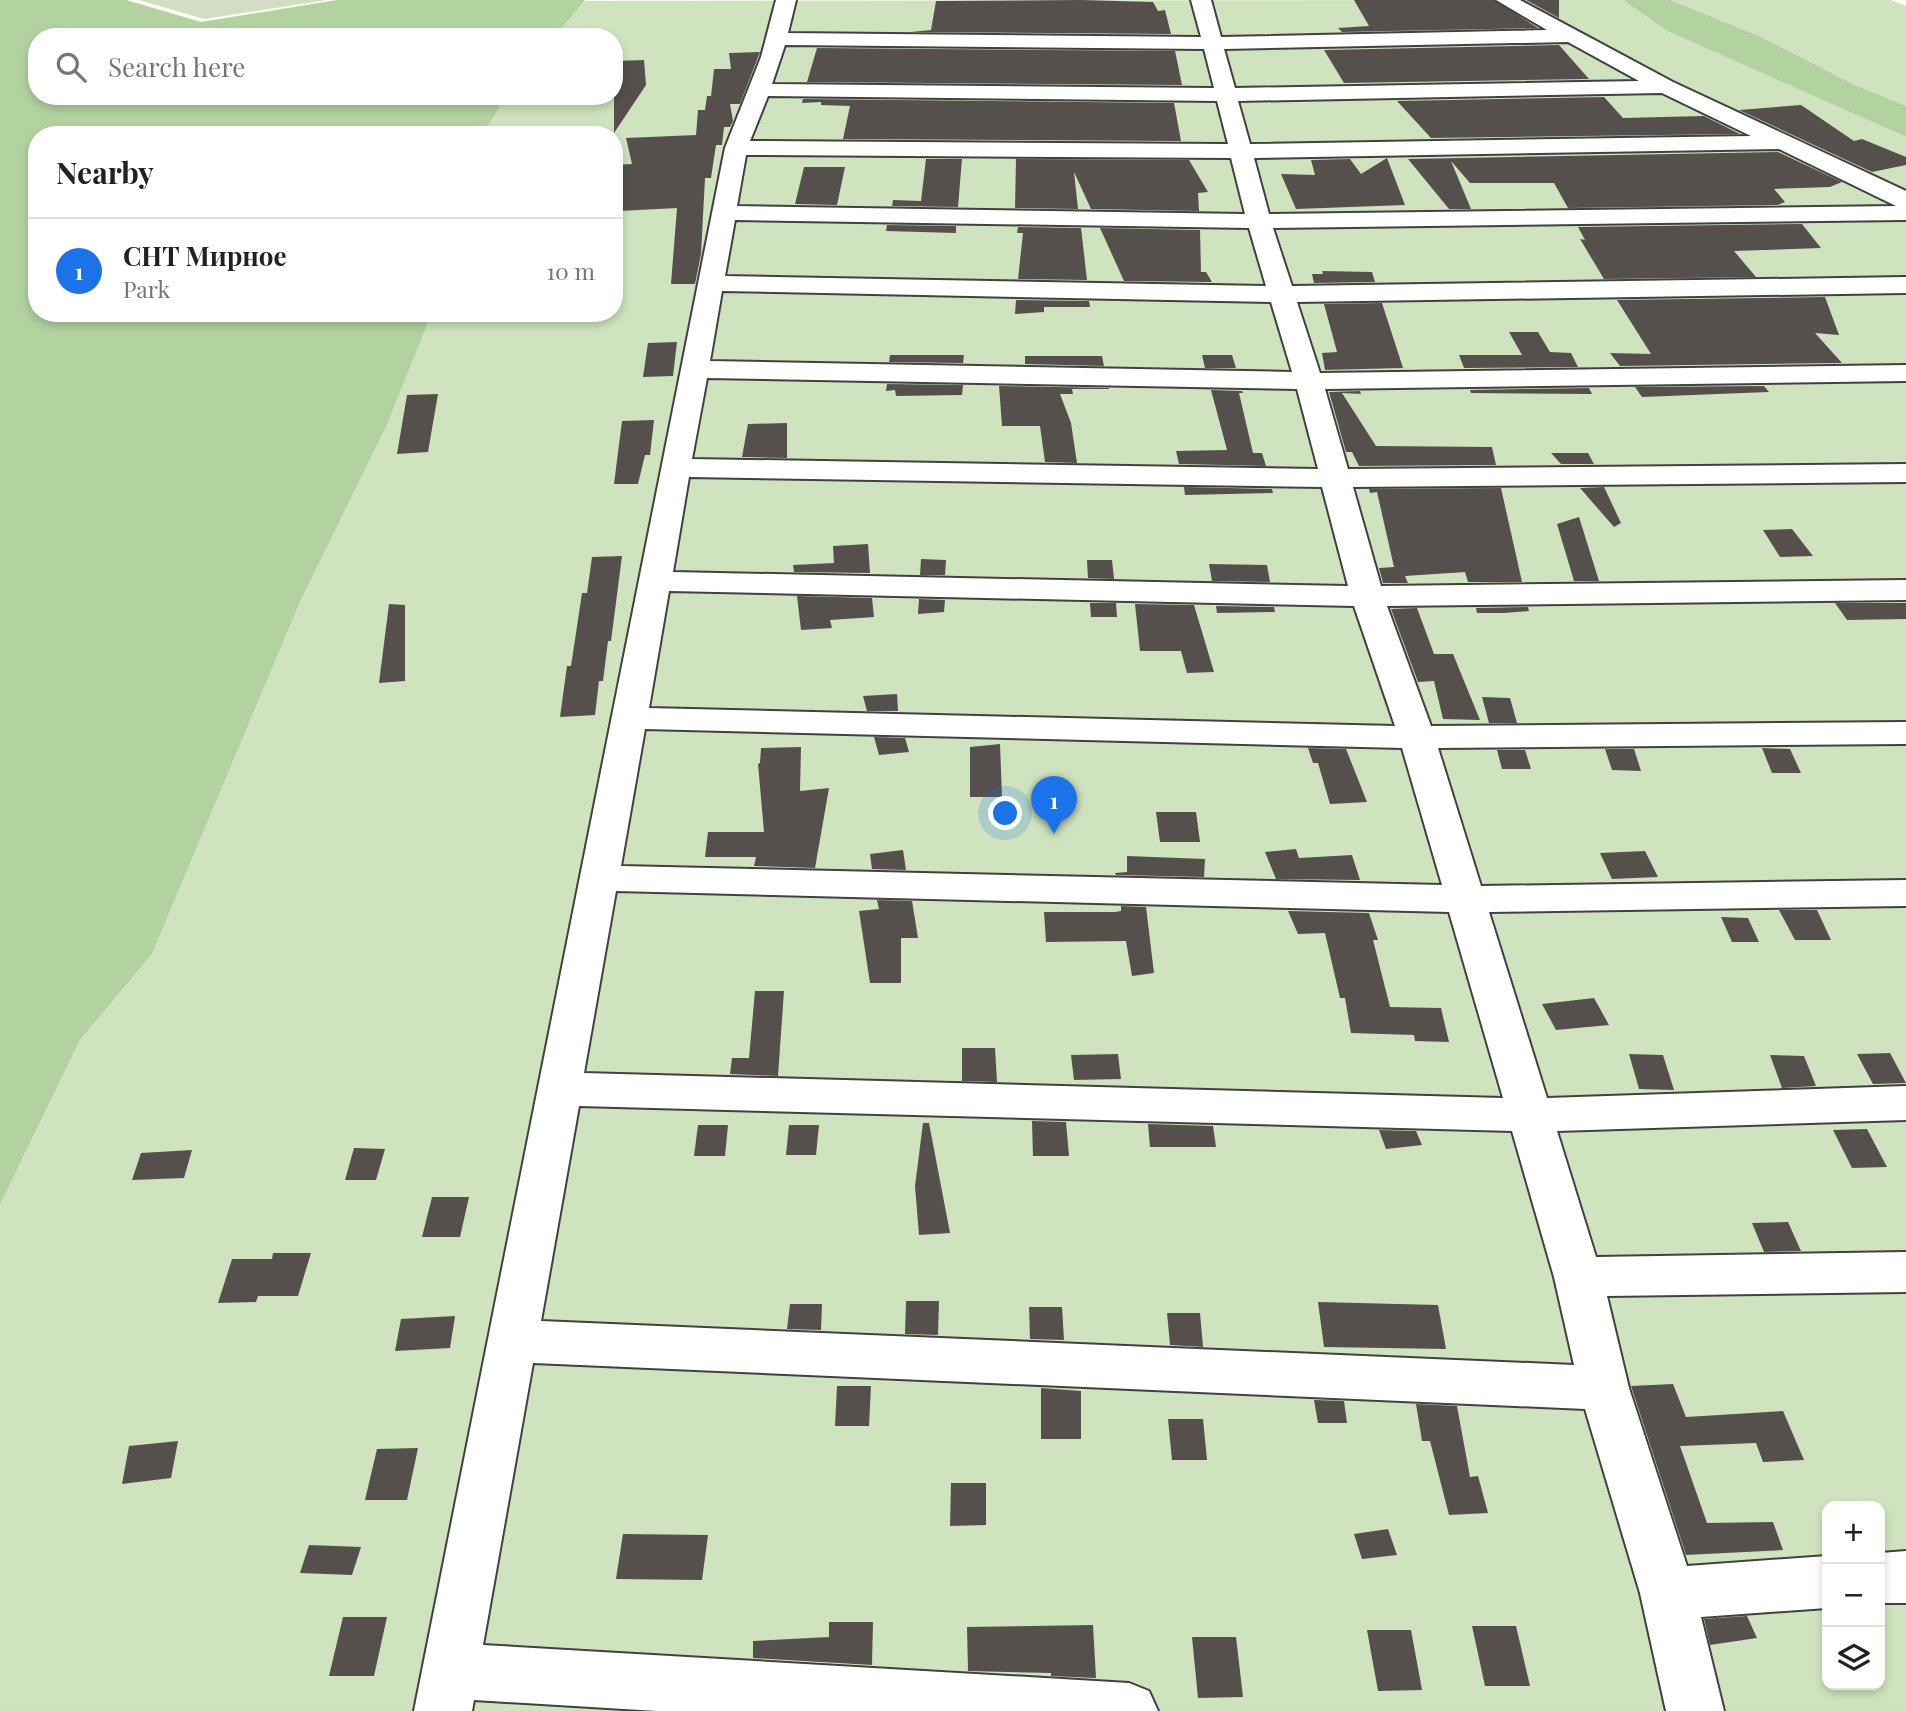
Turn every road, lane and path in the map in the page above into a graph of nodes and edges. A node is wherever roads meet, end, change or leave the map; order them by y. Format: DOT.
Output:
graph roads {
  1 [pos="786,0"];
  2 [pos="1200,0"];
  3 [pos="1506,0"];
  4 [pos="1571,36"];
  5 [pos="776,39"];
  6 [pos="1212,43"];
  7 [pos="1665,86"];
  8 [pos="760,90"];
  9 [pos="1227,94"];
  10 [pos="1783,142"];
  11 [pos="736,148"];
  12 [pos="1241,152"];
  13 [pos="1906,202"];
  14 [pos="1906,212"];
  15 [pos="724,213"];
  16 [pos="1259,221"];
  17 [pos="711,283"];
  18 [pos="1906,285"];
  19 [pos="1282,294"];
  20 [pos="695,369"];
  21 [pos="1906,373"];
  22 [pos="1309,381"];
  23 [pos="676,468"];
  24 [pos="1906,473"];
  25 [pos="1334,478"];
  26 [pos="655,581"];
  27 [pos="1906,590"];
  28 [pos="1367,596"];
  29 [pos="629,718"];
  30 [pos="1906,733"];
  31 [pos="1417,737"];
  32 [pos="599,878"];
  33 [pos="1906,893"];
  34 [pos="1465,899"];
  35 [pos="559,1089"];
  36 [pos="1906,1103"];
  37 [pos="1529,1115"];
  38 [pos="1906,1272"];
  39 [pos="1578,1278"];
  40 [pos="512,1341"];
  41 [pos="1604,1388"];
  42 [pos="1906,1577"];
  43 [pos="1885,1578"];
  44 [pos="1822,1582"];
  45 [pos="1668,1593"];
  46 [pos="447,1691"];
  47 [pos="1129,1711"];
  48 [pos="1695,1711"];
  1 -- 5 [label="street"];
  2 -- 6 [label="street"];
  3 -- 4 [label="street"];
  4 -- 6 [label="street"];
  4 -- 7 [label="street"];
  5 -- 6 [label="street"];
  5 -- 8 [label="street"];
  6 -- 9 [label="street"];
  7 -- 9 [label="street"];
  7 -- 10 [label="street"];
  8 -- 9 [label="street"];
  8 -- 11 [label="street"];
  9 -- 12 [label="street"];
  10 -- 12 [label="street"];
  10 -- 13 [label="street"];
  11 -- 12 [label="street"];
  11 -- 15 [label="street"];
  12 -- 16 [label="street"];
  14 -- 16 [label="street"];
  15 -- 16 [label="street"];
  15 -- 17 [label="street"];
  16 -- 19 [label="street"];
  17 -- 19 [label="street"];
  17 -- 20 [label="street"];
  18 -- 19 [label="street"];
  19 -- 22 [label="street"];
  20 -- 22 [label="street"];
  20 -- 23 [label="street"];
  21 -- 22 [label="street"];
  22 -- 25 [label="street"];
  23 -- 25 [label="street"];
  23 -- 26 [label="street"];
  24 -- 25 [label="street"];
  25 -- 28 [label="street"];
  26 -- 28 [label="street"];
  26 -- 29 [label="street"];
  27 -- 28 [label="street"];
  28 -- 31 [label="street"];
  29 -- 31 [label="street"];
  29 -- 32 [label="street"];
  30 -- 31 [label="street"];
  31 -- 34 [label="street"];
  32 -- 34 [label="street"];
  32 -- 35 [label="street"];
  33 -- 34 [label="street"];
  34 -- 37 [label="street"];
  35 -- 37 [label="street"];
  35 -- 40 [label="street"];
  36 -- 37 [label="street"];
  37 -- 39 [label="street"];
  38 -- 39 [label="street"];
  39 -- 41 [label="street"];
  40 -- 41 [label="street"];
  40 -- 46 [label="street"];
  41 -- 45 [label="street"];
  42 -- 43 [label="street"];
  44 -- 45 [label="street"];
  45 -- 48 [label="street"];
  46 -- 47 [label="street"];
}
